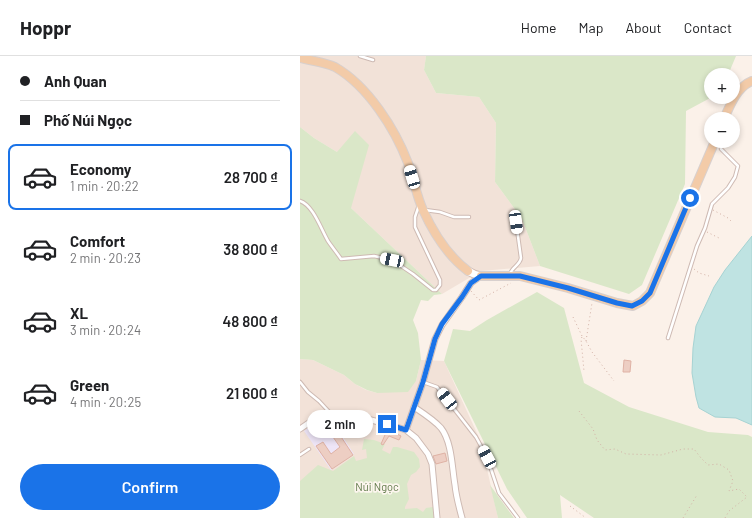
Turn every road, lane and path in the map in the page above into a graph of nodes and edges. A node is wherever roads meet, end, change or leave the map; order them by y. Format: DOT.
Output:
graph roads {
  1 [pos="360,56"];
  2 [pos="366,57"];
  3 [pos="300,58"];
  4 [pos="314,58"];
  5 [pos="373,60"];
  6 [pos="752,81"];
  7 [pos="728,112"];
  8 [pos="712,148"];
  9 [pos="721,148"];
  10 [pos="300,201"];
  11 [pos="421,205"];
  12 [pos="713,210"];
  13 [pos="470,217"];
  14 [pos="731,221"];
  15 [pos="516,222"];
  16 [pos="704,231"];
  17 [pos="719,238"];
  18 [pos="691,266"];
  19 [pos="468,271"];
  20 [pos="481,276"];
  21 [pos="710,276"];
  22 [pos="510,280"];
  23 [pos="470,285"];
  24 [pos="593,296"];
  25 [pos="573,317"];
  26 [pos="587,335"];
  27 [pos="582,336"];
  28 [pos="668,338"];
  29 [pos="586,340"];
  30 [pos="584,371"];
  31 [pos="614,381"];
  32 [pos="300,382"];
  33 [pos="423,382"];
  34 [pos="414,407"];
  35 [pos="579,411"];
  36 [pos="333,416"];
  37 [pos="300,429"];
  38 [pos="406,430"];
  39 [pos="309,449"];
  40 [pos="300,455"];
  41 [pos="698,495"];
  42 [pos="570,506"];
  43 [pos="437,518"];
  44 [pos="462,518"];
  45 [pos="518,518"];
  46 [pos="586,518"];
  47 [pos="683,518"];
  48 [pos="725,518"];
  1 -- 2 [label="lane"];
  2 -- 5 [label="lane"];
  3 -- 4 [label="main road"];
  4 -- 11 [label="main road"];
  6 -- 7 [label="main road"];
  8 -- 24 [label="main road"];
  9 -- 16 [label="lane"];
  10 -- 11 [label="lane"];
  11 -- 13 [label="lane"];
  11 -- 19 [label="main road"];
  12 -- 14 [label="path"];
  15 -- 22 [label="lane"];
  16 -- 17 [label="path"];
  16 -- 18 [label="lane"];
  18 -- 21 [label="path"];
  18 -- 28 [label="lane"];
  19 -- 20 [label="main road"];
  19 -- 23 [label="street"];
  20 -- 22 [label="main road"];
  20 -- 23 [label="street"];
  22 -- 23 [label="path"];
  22 -- 24 [label="main road"];
  23 -- 33 [label="street"];
  24 -- 26 [label="path"];
  25 -- 27 [label="path"];
  26 -- 27 [label="path"];
  26 -- 29 [label="path"];
  27 -- 29 [label="path"];
  27 -- 30 [label="path"];
  29 -- 31 [label="path"];
  32 -- 36 [label="lane"];
  33 -- 34 [label="street"];
  33 -- 45 [label="lane"];
  34 -- 38 [label="street"];
  34 -- 44 [label="street"];
  35 -- 48 [label="path"];
  36 -- 37 [label="street"];
  36 -- 38 [label="street"];
  38 -- 43 [label="street"];
  39 -- 40 [label="lane"];
  41 -- 47 [label="path"];
  42 -- 46 [label="path"];
}
